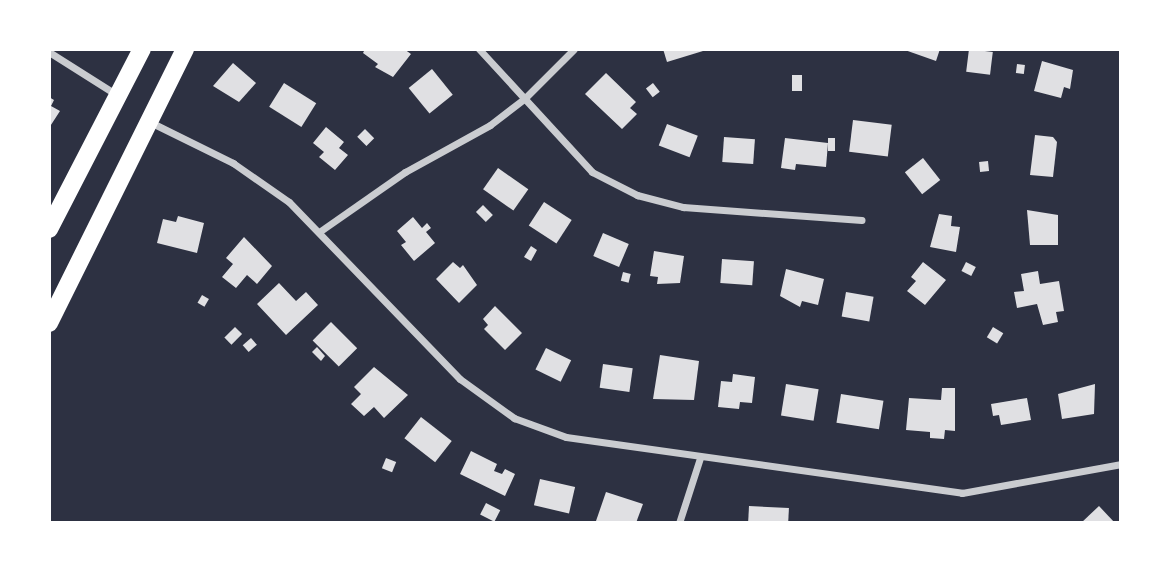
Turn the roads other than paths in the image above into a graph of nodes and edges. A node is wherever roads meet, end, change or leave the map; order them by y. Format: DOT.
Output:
graph roads {
  1 [pos="142,49"];
  2 [pos="185,49"];
  3 [pos="480,49"];
  4 [pos="574,49"];
  5 [pos="49,52"];
  6 [pos="118,96"];
  7 [pos="525,98"];
  8 [pos="148,121"];
  9 [pos="862,220"];
  10 [pos="49,229"];
  11 [pos="319,232"];
  12 [pos="49,323"];
  13 [pos="700,458"];
  14 [pos="1121,464"];
  15 [pos="679,523"];
  1 -- 6 [label="main road"];
  2 -- 8 [label="main road"];
  3 -- 7 [label="street"];
  4 -- 7 [label="street"];
  5 -- 6 [label="street"];
  6 -- 10 [label="main road"];
  7 -- 9 [label="street"];
  7 -- 11 [label="street"];
  8 -- 11 [label="street"];
  8 -- 12 [label="main road"];
  11 -- 13 [label="street"];
  13 -- 14 [label="street"];
  13 -- 15 [label="street"];
}
